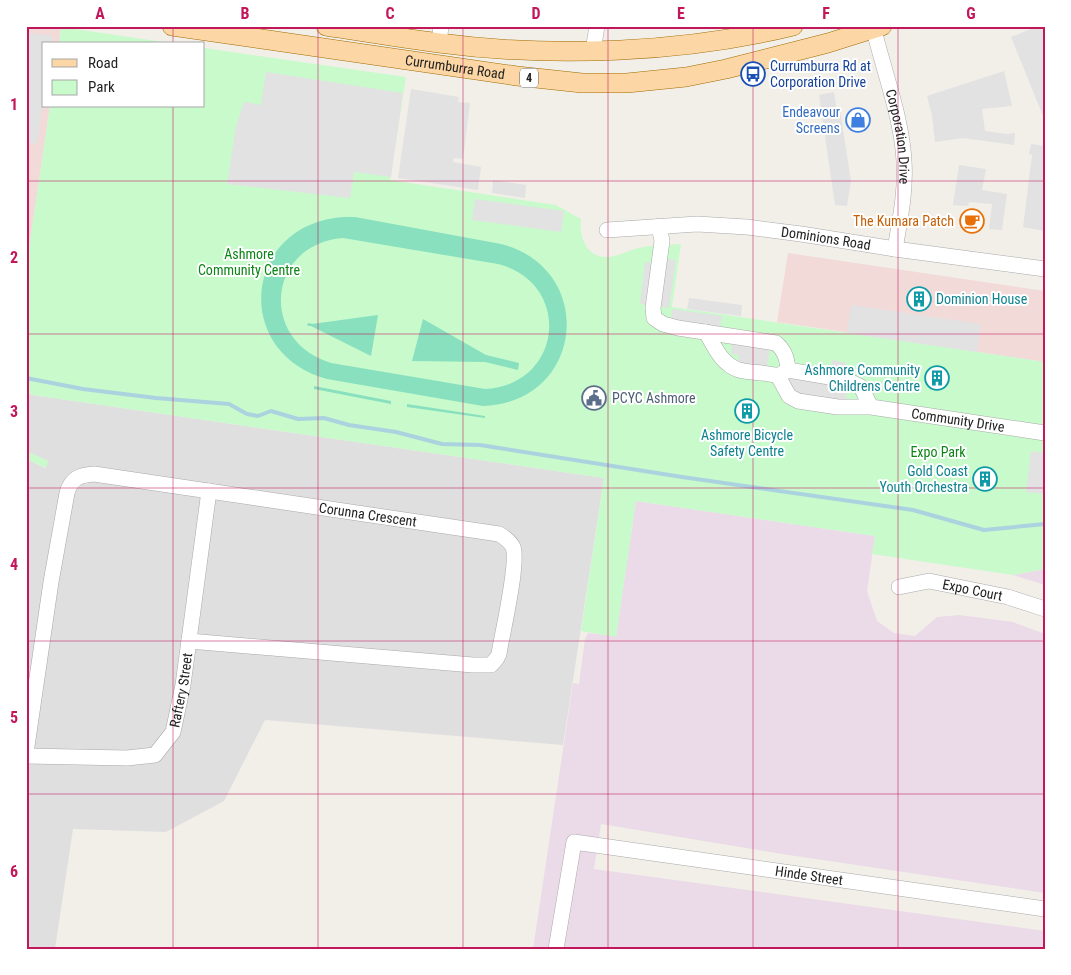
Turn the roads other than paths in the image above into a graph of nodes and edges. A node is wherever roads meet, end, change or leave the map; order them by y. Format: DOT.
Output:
graph roads {
  1 [pos="172,26"];
  2 [pos="326,26"];
  3 [pos="597,26"];
  4 [pos="793,26"];
  5 [pos="876,27"];
  6 [pos="440,35"];
  7 [pos="593,51"];
  8 [pos="517,76"];
  9 [pos="659,226"];
  10 [pos="607,230"];
  11 [pos="895,249"];
  12 [pos="1045,269"];
  13 [pos="706,332"];
  14 [pos="783,373"];
  15 [pos="872,407"];
  16 [pos="1045,434"];
  17 [pos="209,492"];
  18 [pos="899,587"];
  19 [pos="1045,609"];
  20 [pos="189,640"];
  21 [pos="26,754"];
  22 [pos="1045,910"];
  23 [pos="556,949"];
  1 -- 8 [label="main road, Currumburra Road / 4"];
  2 -- 6 [label="main road, Currumburra Road / 4"];
  3 -- 7 [label="street"];
  4 -- 7 [label="main road, Currumburra Road / 4"];
  5 -- 8 [label="main road, Currumburra Road / 4"];
  5 -- 11 [label="street, Corporation Drive"];
  6 -- 7 [label="main road, Currumburra Road / 4"];
  6 -- 8 [label="main road"];
  9 -- 10 [label="street, Dominions Road"];
  9 -- 11 [label="street, Dominions Road"];
  9 -- 13 [label="street"];
  11 -- 12 [label="street, Dominions Road"];
  13 -- 14 [label="street"];
  13 -- 14 [label="street, Community Drive"];
  14 -- 15 [label="street"];
  14 -- 15 [label="street, Community Drive"];
  15 -- 16 [label="street, Community Drive"];
  17 -- 20 [label="street, Raftery Street"];
  17 -- 20 [label="street, Corunna Crescent"];
  17 -- 21 [label="street, Corunna Crescent"];
  18 -- 19 [label="street, Expo Court"];
  20 -- 21 [label="street, Raftery Street"];
  22 -- 23 [label="street, Hinde Street"];
}
